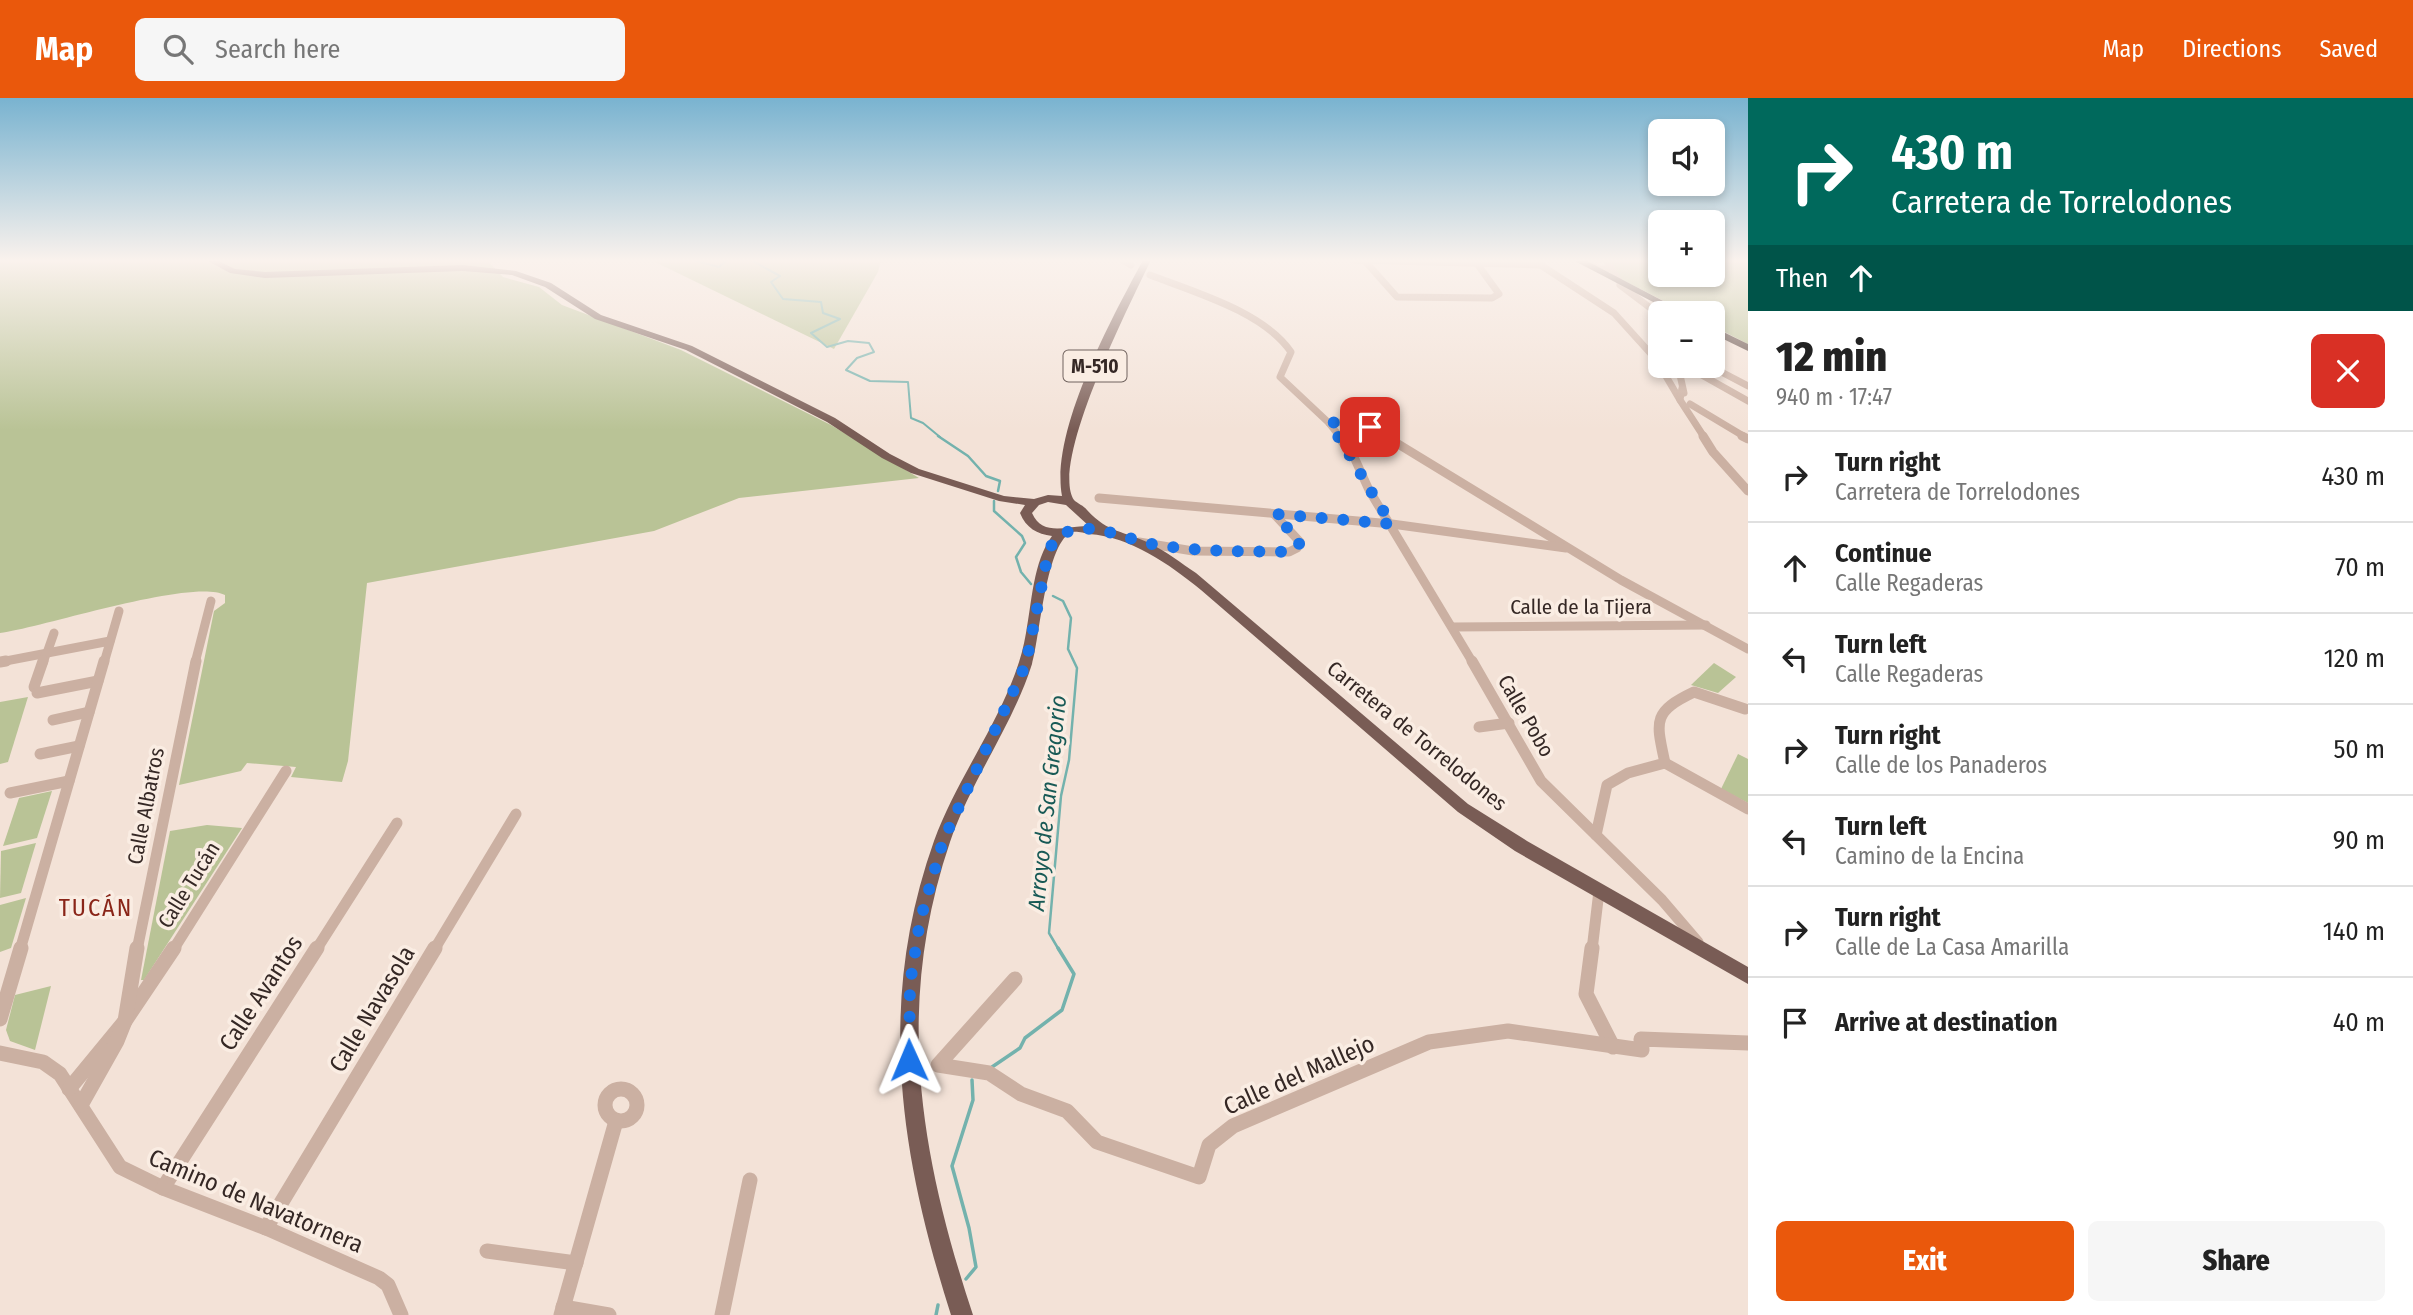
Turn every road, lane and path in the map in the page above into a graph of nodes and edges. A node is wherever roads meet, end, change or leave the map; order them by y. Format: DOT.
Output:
graph roads {
  1 [pos="598,317"];
  2 [pos="1119,317"];
  3 [pos="1248,317"];
  4 [pos="1618,317"];
  5 [pos="1725,337"];
  6 [pos="1648,349"];
  7 [pos="1748,349"];
  8 [pos="1725,374"];
  9 [pos="1668,378"];
  10 [pos="1673,378"];
  11 [pos="1680,378"];
  12 [pos="1707,378"];
  13 [pos="1748,386"];
  14 [pos="1682,388"];
  15 [pos="1680,400"];
  16 [pos="1748,401"];
  17 [pos="1690,404"];
  18 [pos="1691,416"];
  19 [pos="1329,423"];
  20 [pos="1748,439"];
  21 [pos="1063,480"];
  22 [pos="1748,491"];
  23 [pos="1049,498"];
  24 [pos="1099,498"];
  25 [pos="1069,501"];
  26 [pos="1030,508"];
  27 [pos="1275,514"];
  28 [pos="1084,517"];
  29 [pos="1392,524"];
  30 [pos="1076,529"];
  31 [pos="1042,531"];
  32 [pos="1061,533"];
  33 [pos="1109,533"];
  34 [pos="1134,541"];
  35 [pos="1570,548"];
  36 [pos="1049,549"];
  37 [pos="211,601"];
  38 [pos="119,611"];
  39 [pos="1709,625"];
  40 [pos="1453,627"];
  41 [pos="54,633"];
  42 [pos="110,640"];
  43 [pos="1748,649"];
  44 [pos="46,653"];
  45 [pos="0,662"];
  46 [pos="98,681"];
  47 [pos="1745,709"];
  48 [pos="89,712"];
  49 [pos="53,720"];
  50 [pos="1509,723"];
  51 [pos="1479,727"];
  52 [pos="79,746"];
  53 [pos="40,754"];
  54 [pos="1665,763"];
  55 [pos="286,771"];
  56 [pos="69,781"];
  57 [pos="10,793"];
  58 [pos="1748,809"];
  59 [pos="516,814"];
  60 [pos="397,823"];
  61 [pos="1596,835"];
  62 [pos="1599,891"];
  63 [pos="1662,900"];
  64 [pos="1662,926"];
  65 [pos="1709,953"];
  66 [pos="1748,976"];
  67 [pos="1015,979"];
  68 [pos="0,1018"];
  69 [pos="125,1021"];
  70 [pos="1748,1044"];
  71 [pos="1613,1046"];
  72 [pos="0,1053"];
  73 [pos="69,1088"];
  74 [pos="80,1105"];
  75 [pos="616,1121"];
  76 [pos="750,1180"];
  77 [pos="163,1188"];
  78 [pos="266,1228"];
  79 [pos="488,1251"];
  80 [pos="576,1263"];
  81 [pos="562,1311"];
  82 [pos="401,1315"];
  83 [pos="609,1315"];
  84 [pos="722,1315"];
  85 [pos="961,1315"];
  1 -- 26 [label="main road"];
  2 -- 21 [label="main road, M-510"];
  3 -- 19 [label="street, Calle Pobo"];
  4 -- 6 [label="street"];
  5 -- 7 [label="highway"];
  8 -- 13 [label="street"];
  9 -- 15 [label="street"];
  10 -- 14 [label="street"];
  11 -- 14 [label="street"];
  12 -- 16 [label="street"];
  14 -- 15 [label="street"];
  14 -- 17 [label="street"];
  15 -- 18 [label="street"];
  17 -- 18 [label="street"];
  17 -- 20 [label="street"];
  18 -- 22 [label="street"];
  19 -- 29 [label="street, Calle Pobo"];
  19 -- 35 [label="street"];
  21 -- 23 [label="main road, M-510"];
  21 -- 25 [label="main road, M-510"];
  23 -- 25 [label="main road"];
  23 -- 26 [label="main road"];
  24 -- 27 [label="street"];
  25 -- 28 [label="main road, M-510"];
  26 -- 31 [label="main road"];
  27 -- 29 [label="street"];
  27 -- 34 [label="street"];
  28 -- 30 [label="main road"];
  28 -- 33 [label="main road, Carretera de Torrelodones"];
  29 -- 35 [label="street"];
  29 -- 40 [label="street, Calle Pobo"];
  30 -- 32 [label="main road"];
  30 -- 33 [label="main road, Carretera de Torrelodones"];
  31 -- 32 [label="main road"];
  31 -- 36 [label="main road"];
  32 -- 36 [label="main road"];
  33 -- 34 [label="main road, Carretera de Torrelodones"];
  34 -- 62 [label="main road, Carretera de Torrelodones"];
  35 -- 39 [label="street"];
  36 -- 85 [label="main road"];
  37 -- 69 [label="street, Calle Albatros"];
  38 -- 42 [label="street"];
  39 -- 40 [label="street, Calle de la Tijera"];
  39 -- 43 [label="street"];
  40 -- 50 [label="street, Calle Pobo"];
  41 -- 44 [label="street"];
  42 -- 44 [label="street"];
  42 -- 46 [label="street"];
  44 -- 45 [label="street"];
  44 -- 46 [label="street"];
  46 -- 48 [label="street"];
  47 -- 54 [label="street"];
  48 -- 49 [label="street"];
  48 -- 52 [label="street"];
  50 -- 51 [label="street"];
  50 -- 61 [label="street, Calle Pobo"];
  52 -- 53 [label="street"];
  52 -- 56 [label="street"];
  54 -- 58 [label="street"];
  54 -- 61 [label="street"];
  55 -- 69 [label="street, Calle Tucán"];
  56 -- 57 [label="street"];
  56 -- 68 [label="street"];
  59 -- 78 [label="street, Calle Navasola"];
  60 -- 77 [label="street, Calle Avantos"];
  61 -- 63 [label="street, Calle Pobo"];
  62 -- 64 [label="main road, Carretera de Torrelodones"];
  62 -- 71 [label="street"];
  63 -- 64 [label="street"];
  63 -- 65 [label="street, Calle Pobo"];
  64 -- 65 [label="main road, Carretera de Torrelodones"];
  65 -- 66 [label="main road, Carretera de Torrelodones"];
  67 -- 71 [label="street, Calle del Mallejo"];
  69 -- 73 [label="street, Calle Tucán"];
  69 -- 74 [label="street, Calle Tucán"];
  70 -- 71 [label="street, Calle del Mallejo"];
  72 -- 73 [label="street, Camino de Navatornera"];
  73 -- 74 [label="street, Camino de Navatornera"];
  74 -- 77 [label="street, Camino de Navatornera"];
  75 -- 80 [label="street"];
  76 -- 84 [label="street"];
  77 -- 78 [label="street, Camino de Navatornera"];
  78 -- 82 [label="street, Camino de Navatornera"];
  79 -- 80 [label="street"];
  80 -- 81 [label="street"];
  81 -- 83 [label="street"];
}
